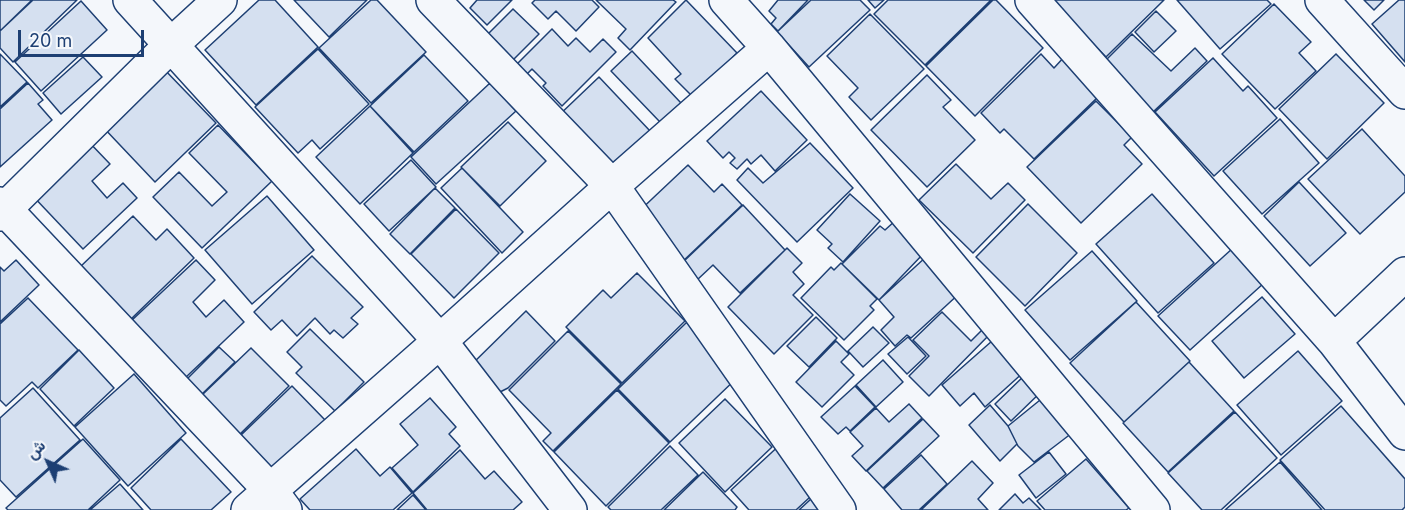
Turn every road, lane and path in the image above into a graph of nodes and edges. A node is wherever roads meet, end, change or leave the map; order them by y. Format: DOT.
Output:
graph roads {
  1 [pos="130,0"];
  2 [pos="220,0"];
  3 [pos="434,0"];
  4 [pos="726,0"];
  5 [pos="1032,0"];
  6 [pos="1322,0"];
  7 [pos="170,46"];
  8 [pos="769,48"];
  9 [pos="1405,92"];
  10 [pos="612,186"];
  11 [pos="2,209"];
  12 [pos="1405,274"];
  13 [pos="440,341"];
  14 [pos="1334,341"];
  15 [pos="1405,433"];
  16 [pos="268,503"];
  17 [pos="570,510"];
  18 [pos="839,510"];
  19 [pos="1153,510"];
  1 -- 7 [label="street"];
  2 -- 7 [label="street"];
  3 -- 10 [label="street"];
  4 -- 8 [label="street"];
  5 -- 14 [label="street"];
  6 -- 9 [label="street"];
  7 -- 11 [label="street"];
  7 -- 13 [label="street"];
  8 -- 10 [label="street"];
  8 -- 19 [label="street"];
  10 -- 13 [label="street"];
  10 -- 18 [label="street"];
  11 -- 16 [label="street"];
  12 -- 14 [label="street"];
  13 -- 16 [label="street"];
  13 -- 17 [label="street"];
  14 -- 15 [label="street"];
}
